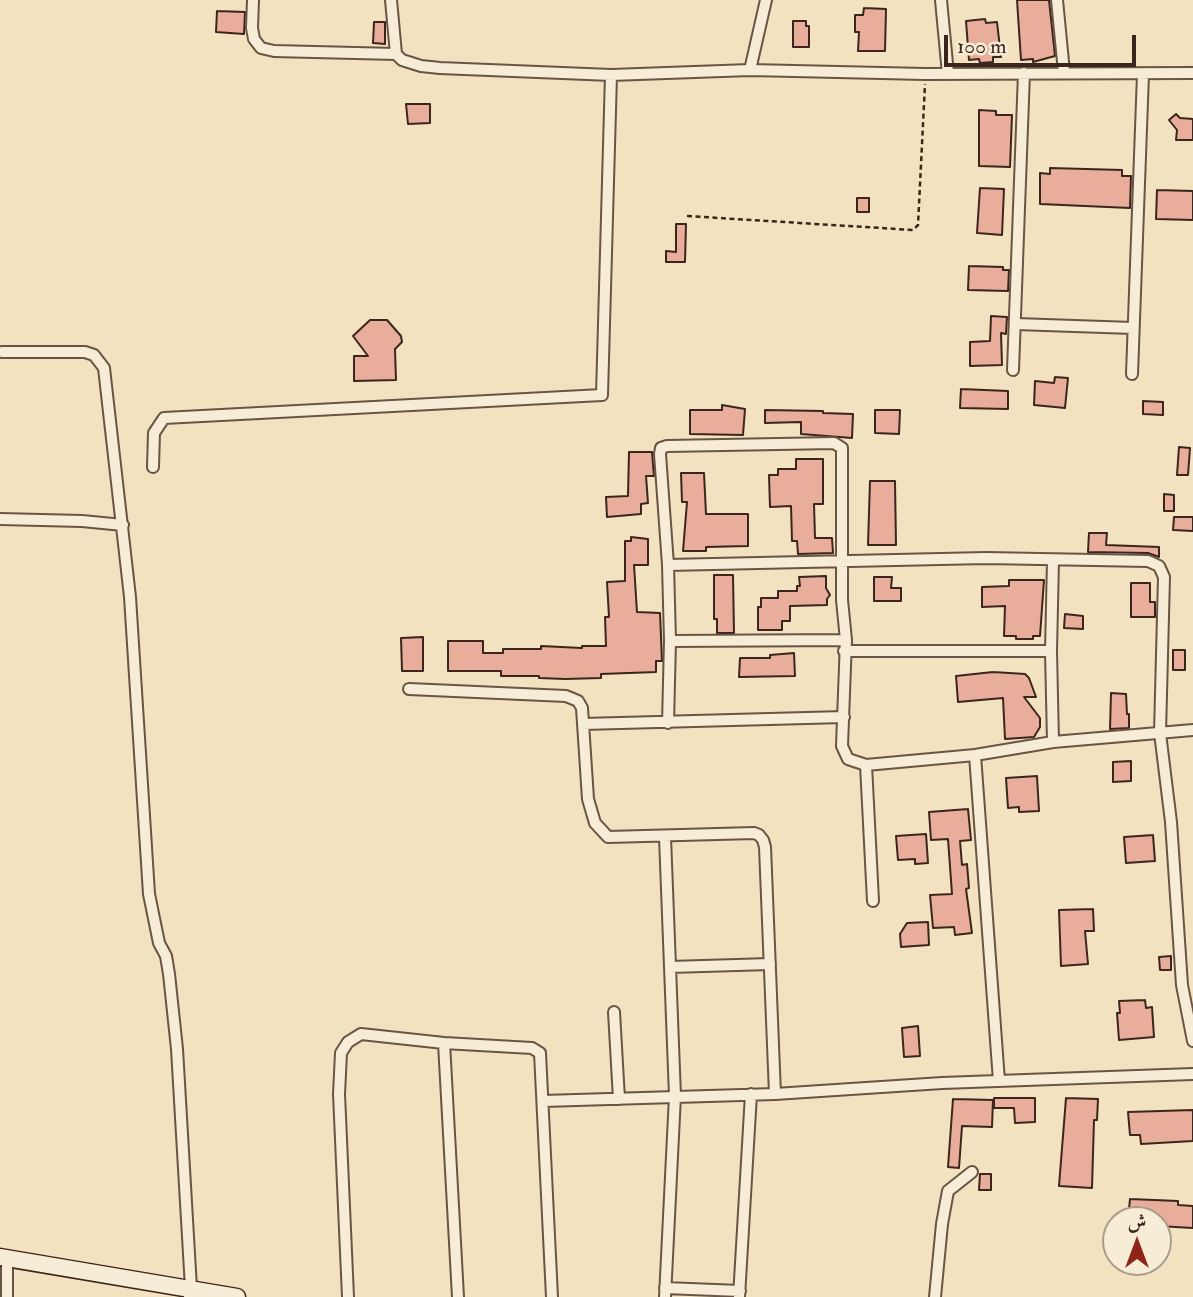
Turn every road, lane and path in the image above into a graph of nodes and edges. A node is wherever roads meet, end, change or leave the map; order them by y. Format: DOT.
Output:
graph roads {
  1 [pos="253,0"];
  2 [pos="391,0"];
  3 [pos="766,0"];
  4 [pos="941,0"];
  5 [pos="1057,0"];
  6 [pos="396,54"];
  7 [pos="750,71"];
  8 [pos="1063,72"];
  9 [pos="1024,73"];
  10 [pos="1193,73"];
  11 [pos="925,74"];
  12 [pos="948,74"];
  13 [pos="1143,74"];
  14 [pos="611,75"];
  15 [pos="687,216"];
  16 [pos="1016,324"];
  17 [pos="1133,328"];
  18 [pos="2,352"];
  19 [pos="1013,370"];
  20 [pos="1132,374"];
  21 [pos="153,467"];
  22 [pos="0,519"];
  23 [pos="123,525"];
  24 [pos="1053,560"];
  25 [pos="844,561"];
  26 [pos="668,565"];
  27 [pos="670,641"];
  28 [pos="845,645"];
  29 [pos="1051,651"];
  30 [pos="409,689"];
  31 [pos="844,718"];
  32 [pos="668,723"];
  33 [pos="583,724"];
  34 [pos="1193,730"];
  35 [pos="1160,733"];
  36 [pos="1054,742"];
  37 [pos="975,755"];
  38 [pos="866,765"];
  39 [pos="665,837"];
  40 [pos="873,901"];
  41 [pos="769,964"];
  42 [pos="670,967"];
  43 [pos="614,1012"];
  44 [pos="1193,1041"];
  45 [pos="444,1044"];
  46 [pos="1193,1074"];
  47 [pos="999,1081"];
  48 [pos="751,1094"];
  49 [pos="775,1094"];
  50 [pos="675,1096"];
  51 [pos="619,1098"];
  52 [pos="543,1101"];
  53 [pos="972,1172"];
  54 [pos="4,1258"];
  55 [pos="665,1292"];
  56 [pos="190,1293"];
  57 [pos="740,1294"];
  58 [pos="7,1297"];
  59 [pos="237,1297"];
  60 [pos="348,1297"];
  61 [pos="458,1297"];
  62 [pos="552,1297"];
  63 [pos="935,1297"];
  1 -- 6 [label="street"];
  2 -- 6 [label="street"];
  3 -- 7 [label="street"];
  4 -- 12 [label="street"];
  5 -- 8 [label="street"];
  6 -- 14 [label="street"];
  7 -- 11 [label="street"];
  7 -- 14 [label="street"];
  8 -- 9 [label="street"];
  8 -- 13 [label="street"];
  9 -- 12 [label="street"];
  9 -- 16 [label="street"];
  10 -- 13 [label="street"];
  11 -- 12 [label="street"];
  11 -- 15 [label="path"];
  13 -- 17 [label="street"];
  14 -- 21 [label="street"];
  16 -- 17 [label="street"];
  16 -- 19 [label="street"];
  17 -- 20 [label="street"];
  18 -- 23 [label="street"];
  22 -- 23 [label="street"];
  23 -- 56 [label="street"];
  24 -- 25 [label="street"];
  24 -- 29 [label="street"];
  24 -- 35 [label="street"];
  25 -- 26 [label="street"];
  25 -- 26 [label="street"];
  25 -- 28 [label="street"];
  26 -- 27 [label="street"];
  27 -- 28 [label="street"];
  27 -- 32 [label="street"];
  28 -- 29 [label="street"];
  28 -- 31 [label="street"];
  29 -- 36 [label="street"];
  30 -- 33 [label="street"];
  31 -- 32 [label="street"];
  31 -- 38 [label="street"];
  32 -- 33 [label="street"];
  33 -- 39 [label="street"];
  34 -- 35 [label="street"];
  35 -- 36 [label="street"];
  35 -- 44 [label="street"];
  36 -- 37 [label="street"];
  37 -- 38 [label="street"];
  37 -- 47 [label="street"];
  38 -- 40 [label="street"];
  39 -- 41 [label="street"];
  39 -- 42 [label="street"];
  41 -- 42 [label="street"];
  41 -- 49 [label="street"];
  42 -- 50 [label="street"];
  43 -- 51 [label="street"];
  45 -- 52 [label="street"];
  45 -- 60 [label="street"];
  45 -- 61 [label="street"];
  46 -- 47 [label="street"];
  47 -- 49 [label="street"];
  48 -- 49 [label="street"];
  48 -- 50 [label="street"];
  48 -- 57 [label="street"];
  50 -- 51 [label="street"];
  50 -- 55 [label="street"];
  51 -- 52 [label="street"];
  52 -- 62 [label="street"];
  53 -- 63 [label="street"];
  54 -- 56 [label="main road"];
  54 -- 58 [label="street"];
  55 -- 57 [label="street"];
  56 -- 59 [label="main road"];
}
